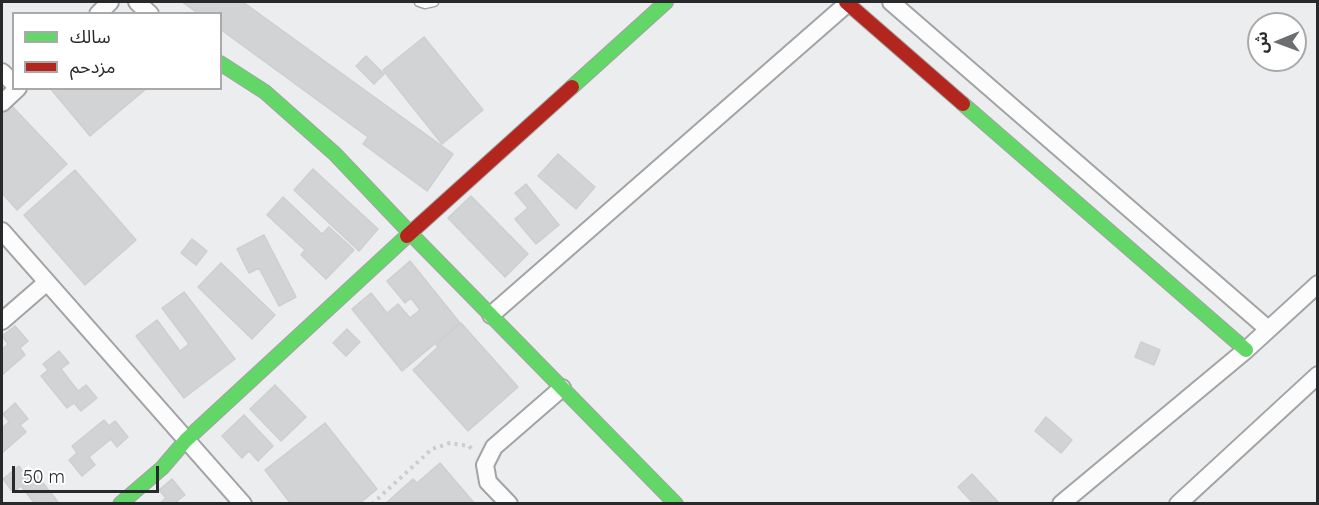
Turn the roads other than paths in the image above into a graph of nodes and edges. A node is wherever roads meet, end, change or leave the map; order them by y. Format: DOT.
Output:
graph roads {
  1 [pos="419,2"];
  2 [pos="434,2"];
  3 [pos="666,2"];
  4 [pos="848,2"];
  5 [pos="891,2"];
  6 [pos="222,64"];
  7 [pos="16,90"];
  8 [pos="2,104"];
  9 [pos="2,231"];
  10 [pos="410,233"];
  11 [pos="47,282"];
  12 [pos="1317,284"];
  13 [pos="491,315"];
  14 [pos="2,321"];
  15 [pos="1268,329"];
  16 [pos="1246,350"];
  17 [pos="1317,375"];
  18 [pos="562,388"];
  19 [pos="186,440"];
  20 [pos="120,504"];
  21 [pos="243,504"];
  22 [pos="509,504"];
  23 [pos="676,504"];
  24 [pos="1061,504"];
  25 [pos="1178,504"];
  1 -- 2 [label="lane"];
  3 -- 10 [label="street"];
  4 -- 13 [label="street"];
  4 -- 16 [label="street"];
  5 -- 15 [label="street"];
  6 -- 10 [label="street"];
  7 -- 8 [label="street"];
  9 -- 11 [label="street"];
  10 -- 13 [label="street"];
  10 -- 19 [label="street"];
  11 -- 14 [label="street"];
  11 -- 19 [label="street"];
  12 -- 15 [label="street"];
  13 -- 18 [label="street"];
  15 -- 16 [label="street"];
  16 -- 24 [label="street"];
  17 -- 25 [label="street"];
  18 -- 22 [label="street"];
  18 -- 23 [label="street"];
  19 -- 20 [label="street"];
  19 -- 21 [label="street"];
}
